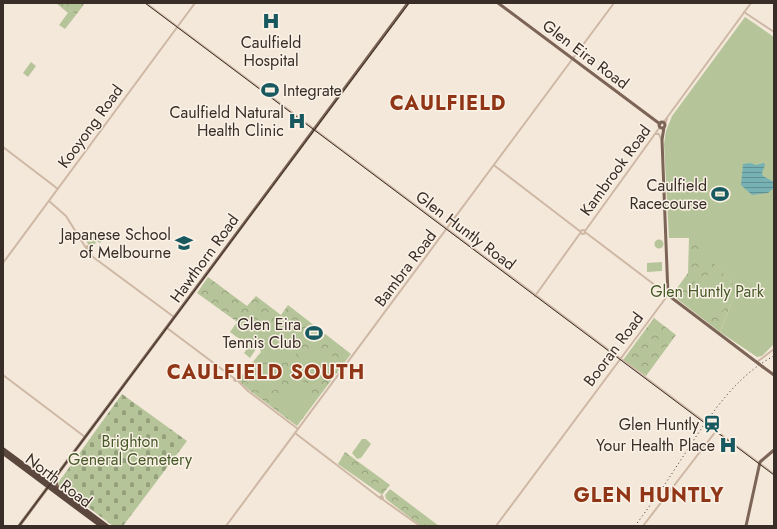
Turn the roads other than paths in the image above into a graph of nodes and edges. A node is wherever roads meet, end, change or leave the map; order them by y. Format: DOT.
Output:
graph roads {
  1 [pos="146,3"];
  2 [pos="195,3"];
  3 [pos="408,3"];
  4 [pos="498,3"];
  5 [pos="614,3"];
  6 [pos="751,3"];
  7 [pos="744,12"];
  8 [pos="178,26"];
  9 [pos="774,32"];
  10 [pos="573,59"];
  11 [pos="662,126"];
  12 [pos="315,129"];
  13 [pos="655,134"];
  14 [pos="662,140"];
  15 [pos="3,147"];
  16 [pos="494,165"];
  17 [pos="58,188"];
  18 [pos="49,201"];
  19 [pos="447,229"];
  20 [pos="583,232"];
  21 [pos="3,263"];
  22 [pos="668,295"];
  23 [pos="535,296"];
  24 [pos="175,318"];
  25 [pos="167,328"];
  26 [pos="774,349"];
  27 [pos="620,359"];
  28 [pos="758,363"];
  29 [pos="3,375"];
  30 [pos="774,375"];
  31 [pos="298,429"];
  32 [pos="716,431"];
  33 [pos="296,433"];
  34 [pos="86,437"];
  35 [pos="3,449"];
  36 [pos="774,450"];
  37 [pos="3,453"];
  38 [pos="760,463"];
  39 [pos="774,474"];
  40 [pos="58,475"];
  41 [pos="40,479"];
  42 [pos="50,486"];
  43 [pos="59,490"];
  44 [pos="19,526"];
  45 [pos="101,526"];
  46 [pos="107,526"];
  47 [pos="226,526"];
  48 [pos="420,526"];
  49 [pos="496,526"];
  50 [pos="643,526"];
  51 [pos="746,526"];
  1 -- 8 [label="street, Glen Huntly Road"];
  2 -- 8 [label="street, Kooyong Road"];
  3 -- 12 [label="main road, Hawthorn Road"];
  4 -- 10 [label="main road, Glen Eira Road"];
  5 -- 10 [label="street, Bambra Road"];
  6 -- 7 [label="street, Kambrook Road"];
  7 -- 9 [label="street"];
  7 -- 11 [label="street, Kambrook Road"];
  8 -- 12 [label="street, Glen Huntly Road"];
  8 -- 17 [label="street, Kooyong Road"];
  10 -- 11 [label="main road, Glen Eira Road"];
  10 -- 16 [label="street, Bambra Road"];
  11 -- 13 [label="street, Kambrook Road"];
  11 -- 14 [label="main road"];
  12 -- 19 [label="street, Glen Huntly Road"];
  12 -- 24 [label="main road, Hawthorn Road"];
  13 -- 14 [label="street"];
  13 -- 20 [label="street, Kambrook Road"];
  14 -- 22 [label="main road"];
  15 -- 17 [label="street"];
  16 -- 19 [label="street, Bambra Road"];
  16 -- 20 [label="street"];
  17 -- 18 [label="street, Kooyong Road"];
  18 -- 21 [label="street, Kooyong Road"];
  18 -- 24 [label="street"];
  19 -- 23 [label="street, Glen Huntly Road"];
  19 -- 31 [label="street, Bambra Road"];
  20 -- 22 [label="street"];
  20 -- 23 [label="street, Kambrook Road"];
  22 -- 27 [label="street, Booran Road"];
  22 -- 28 [label="main road"];
  23 -- 27 [label="street, Glen Huntly Road"];
  24 -- 25 [label="main road, Hawthorn Road"];
  25 -- 31 [label="street"];
  25 -- 34 [label="main road, Hawthorn Road"];
  26 -- 28 [label="street"];
  27 -- 32 [label="street, Glen Huntly Road, bridge"];
  27 -- 49 [label="street, Booran Road"];
  28 -- 30 [label="main road, bridge"];
  29 -- 34 [label="street"];
  31 -- 33 [label="street, Bambra Road"];
  32 -- 38 [label="street, Glen Huntly Road"];
  32 -- 50 [label="street"];
  33 -- 47 [label="street, Bambra Road"];
  33 -- 48 [label="street"];
  34 -- 40 [label="main road, Hawthorn Road"];
  35 -- 41 [label="highway, North Road"];
  36 -- 38 [label="main road"];
  37 -- 41 [label="highway, North Road"];
  38 -- 39 [label="street, Glen Huntly Road"];
  38 -- 51 [label="main road"];
  40 -- 42 [label="main road, Hawthorn Road"];
  40 -- 43 [label="main road"];
  41 -- 42 [label="highway, North Road"];
  42 -- 43 [label="highway, North Road"];
  42 -- 44 [label="main road, Hawthorn Road"];
  42 -- 45 [label="highway, North Road"];
  43 -- 46 [label="highway, North Road"];
}
